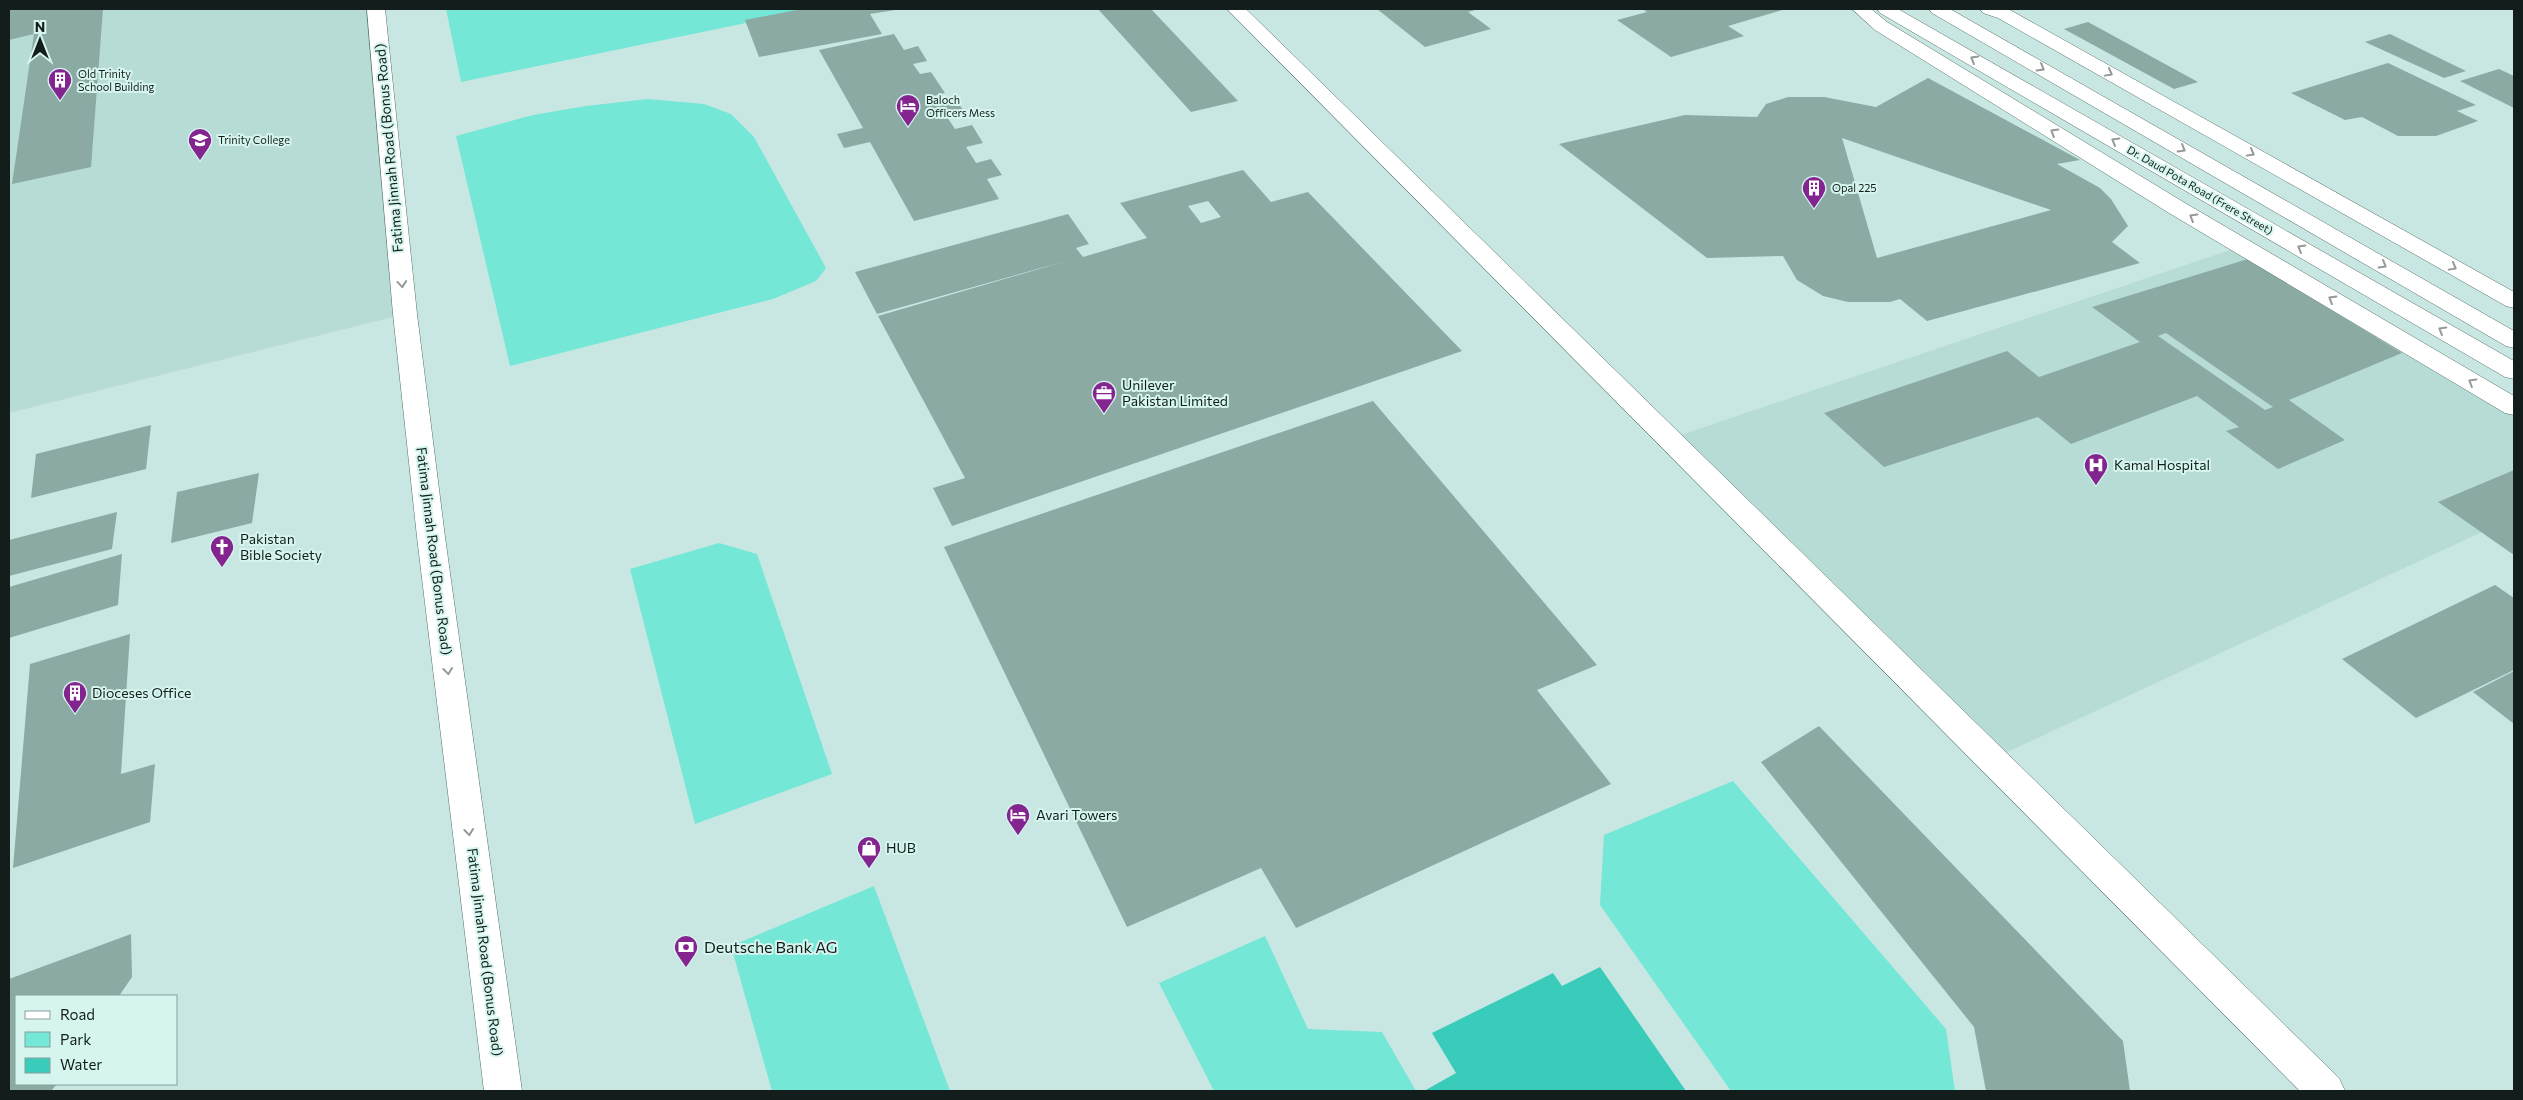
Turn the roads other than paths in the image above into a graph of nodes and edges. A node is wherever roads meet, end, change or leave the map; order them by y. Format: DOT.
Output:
graph roads {
  1 [pos="376,9"];
  2 [pos="1236,9"];
  3 [pos="1862,9"];
  4 [pos="1886,9"];
  5 [pos="1938,9"];
  6 [pos="1989,9"];
  7 [pos="2514,301"];
  8 [pos="2514,341"];
  9 [pos="2514,372"];
  10 [pos="2514,407"];
  11 [pos="503,1091"];
  12 [pos="2326,1091"];
  1 -- 11 [label="main road, Fatima Jinnah Road (Bonus Road), one-way"];
  2 -- 12 [label="main road"];
  10 -- 3 [label="main road, one-way"];
  9 -- 4 [label="main road, Dr. Daud Pota Road (Frere Street), one-way"];
  5 -- 8 [label="main road, Dr. Daud Pota Road (Frere Street), one-way"];
  6 -- 7 [label="main road, one-way"];
}
